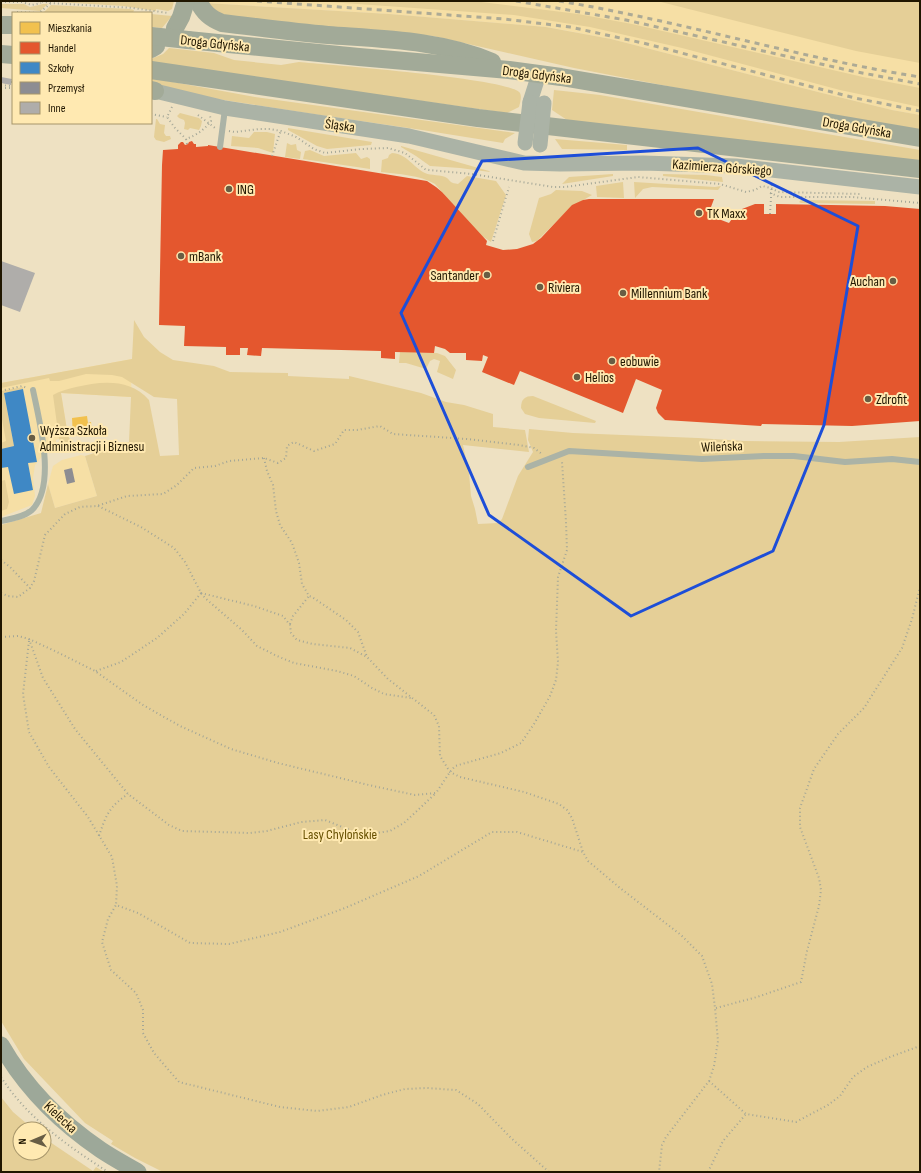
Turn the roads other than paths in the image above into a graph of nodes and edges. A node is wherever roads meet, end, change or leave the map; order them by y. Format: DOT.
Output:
graph roads {
  1 [pos="198,1"];
  2 [pos="12,19"];
  3 [pos="1,25"];
  4 [pos="153,44"];
  5 [pos="1,54"];
  6 [pos="12,55"];
  7 [pos="152,70"];
  8 [pos="509,70"];
  9 [pos="539,74"];
  10 [pos="153,90"];
  11 [pos="225,108"];
  12 [pos="920,138"];
  13 [pos="220,147"];
  14 [pos="531,163"];
  15 [pos="920,169"];
  16 [pos="920,187"];
  17 [pos="33,390"];
  18 [pos="920,462"];
  19 [pos="528,467"];
  20 [pos="1,521"];
  21 [pos="1,1045"];
  22 [pos="138,1172"];
  1 -- 8 [label="main road"];
  2 -- 3 [label="main road"];
  4 -- 8 [label="main road, Droga Gdyńska, bridge"];
  5 -- 6 [label="main road"];
  7 -- 15 [label="main road"];
  8 -- 9 [label="main road, Droga Gdyńska"];
  9 -- 12 [label="main road, Droga Gdyńska"];
  9 -- 14 [label="street, bridge"];
  10 -- 11 [label="street, Śląska"];
  11 -- 13 [label="lane"];
  11 -- 14 [label="street, Śląska"];
  14 -- 16 [label="street, Kazimierza Górskiego"];
  17 -- 20 [label="lane"];
  18 -- 19 [label="lane, Wileńska"];
  21 -- 22 [label="main road, Kielecka"];
}
